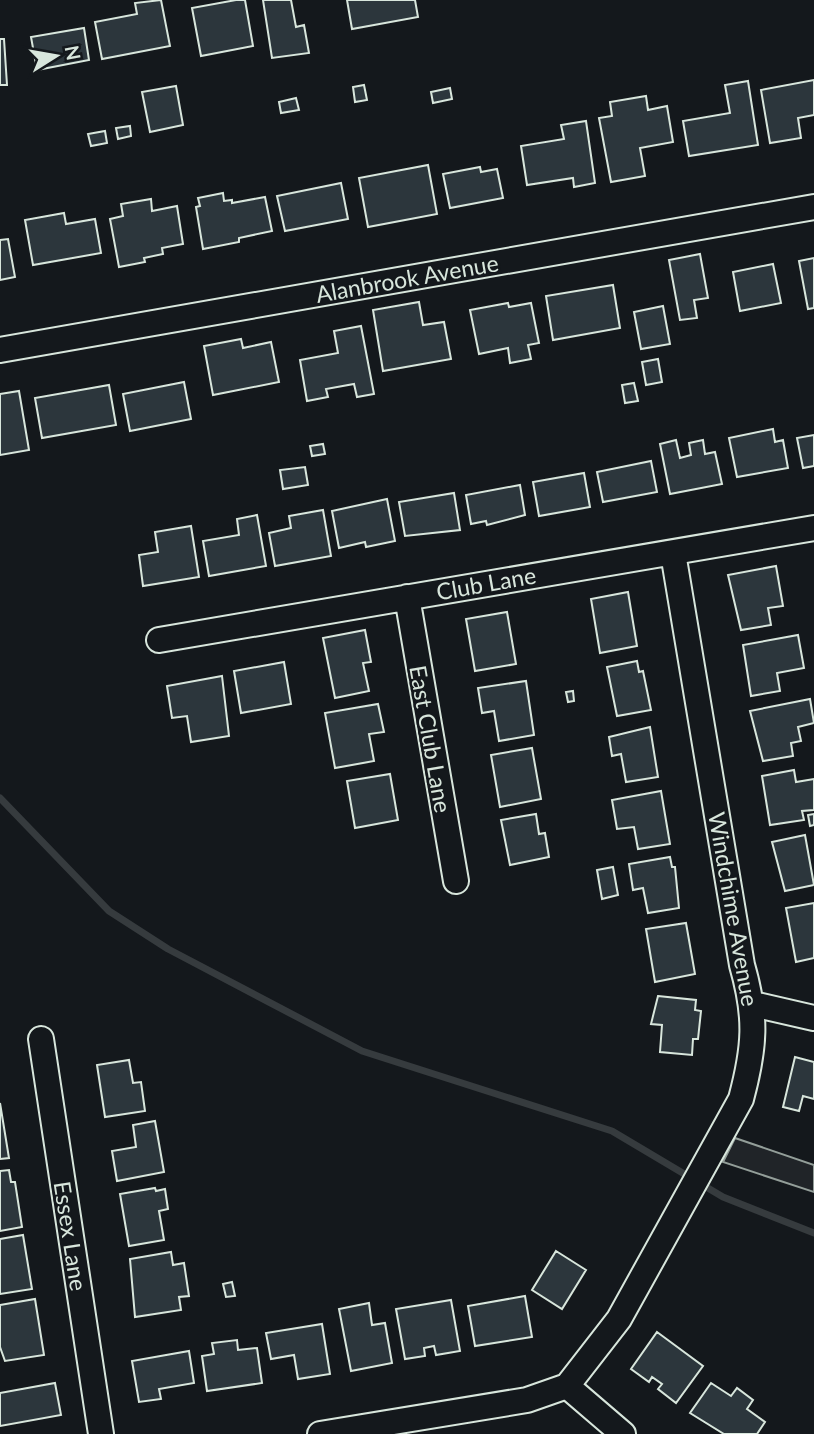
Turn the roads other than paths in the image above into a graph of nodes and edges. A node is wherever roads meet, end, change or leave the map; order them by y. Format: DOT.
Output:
graph roads {
  1 [pos="814,207"];
  2 [pos="0,350"];
  3 [pos="814,528"];
  4 [pos="673,553"];
  5 [pos="407,597"];
  6 [pos="159,640"];
  7 [pos="456,881"];
  8 [pos="753,1004"];
  9 [pos="814,1018"];
  10 [pos="41,1038"];
  11 [pos="567,1386"];
  12 [pos="101,1434"];
  13 [pos="320,1434"];
  14 [pos="623,1434"];
  1 -- 2 [label="street, Alanbrook Avenue"];
  3 -- 4 [label="street, Club Lane"];
  4 -- 5 [label="street, Club Lane"];
  4 -- 8 [label="street, Windchime Avenue"];
  5 -- 6 [label="street, Club Lane"];
  5 -- 7 [label="street, East Club Lane"];
  8 -- 9 [label="street"];
  8 -- 11 [label="street, Windchime Avenue"];
  10 -- 12 [label="street, Essex Lane"];
  11 -- 13 [label="street"];
  11 -- 14 [label="street"];
}
